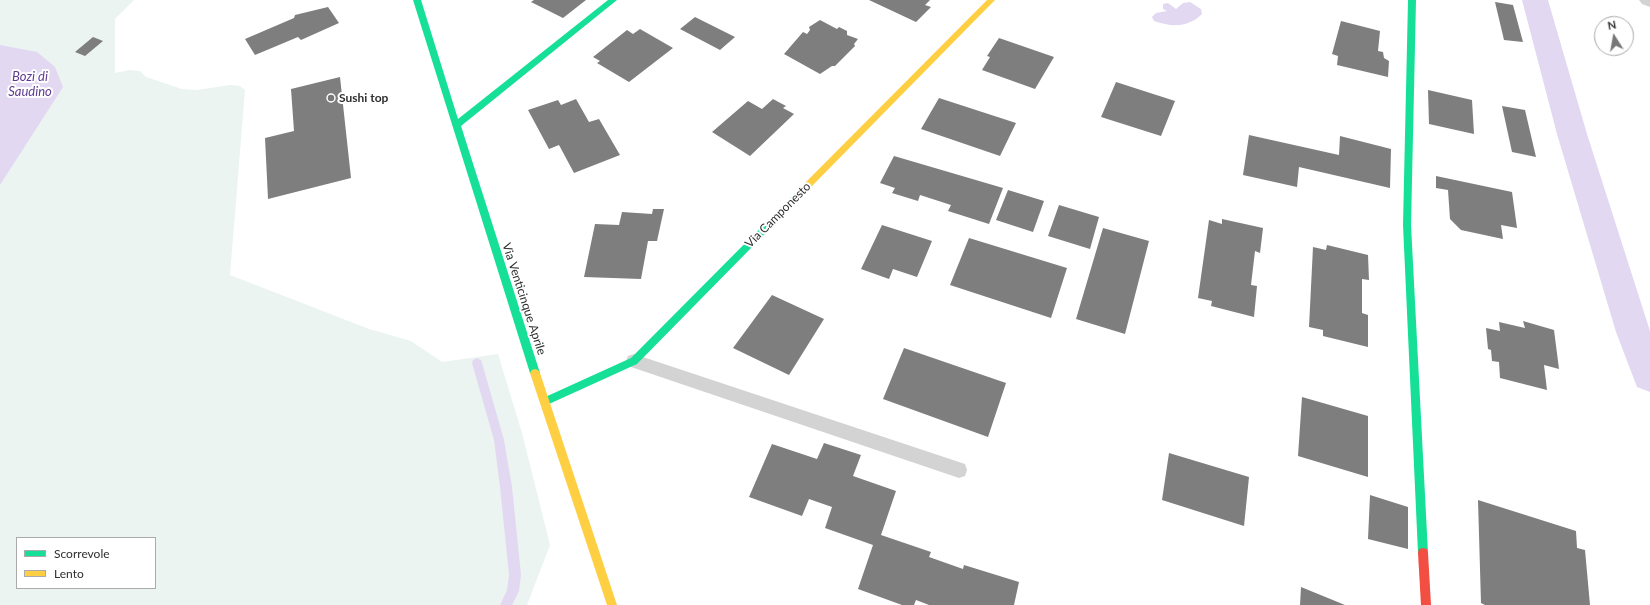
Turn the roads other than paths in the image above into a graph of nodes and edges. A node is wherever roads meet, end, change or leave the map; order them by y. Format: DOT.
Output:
graph roads {
  1 [pos="417,0"];
  2 [pos="613,0"];
  3 [pos="991,0"];
  4 [pos="1412,0"];
  5 [pos="456,125"];
  6 [pos="634,361"];
  7 [pos="546,401"];
  8 [pos="959,470"];
  9 [pos="612,605"];
  10 [pos="1426,605"];
  1 -- 5 [label="street, Via Venticinque Aprile"];
  2 -- 5 [label="street"];
  3 -- 6 [label="street, Via Camponesto"];
  4 -- 10 [label="street"];
  5 -- 7 [label="street, Via Venticinque Aprile"];
  6 -- 7 [label="street, Via Camponesto"];
  6 -- 8 [label="lane"];
  7 -- 9 [label="street, Via Venticinque Aprile"];
}
